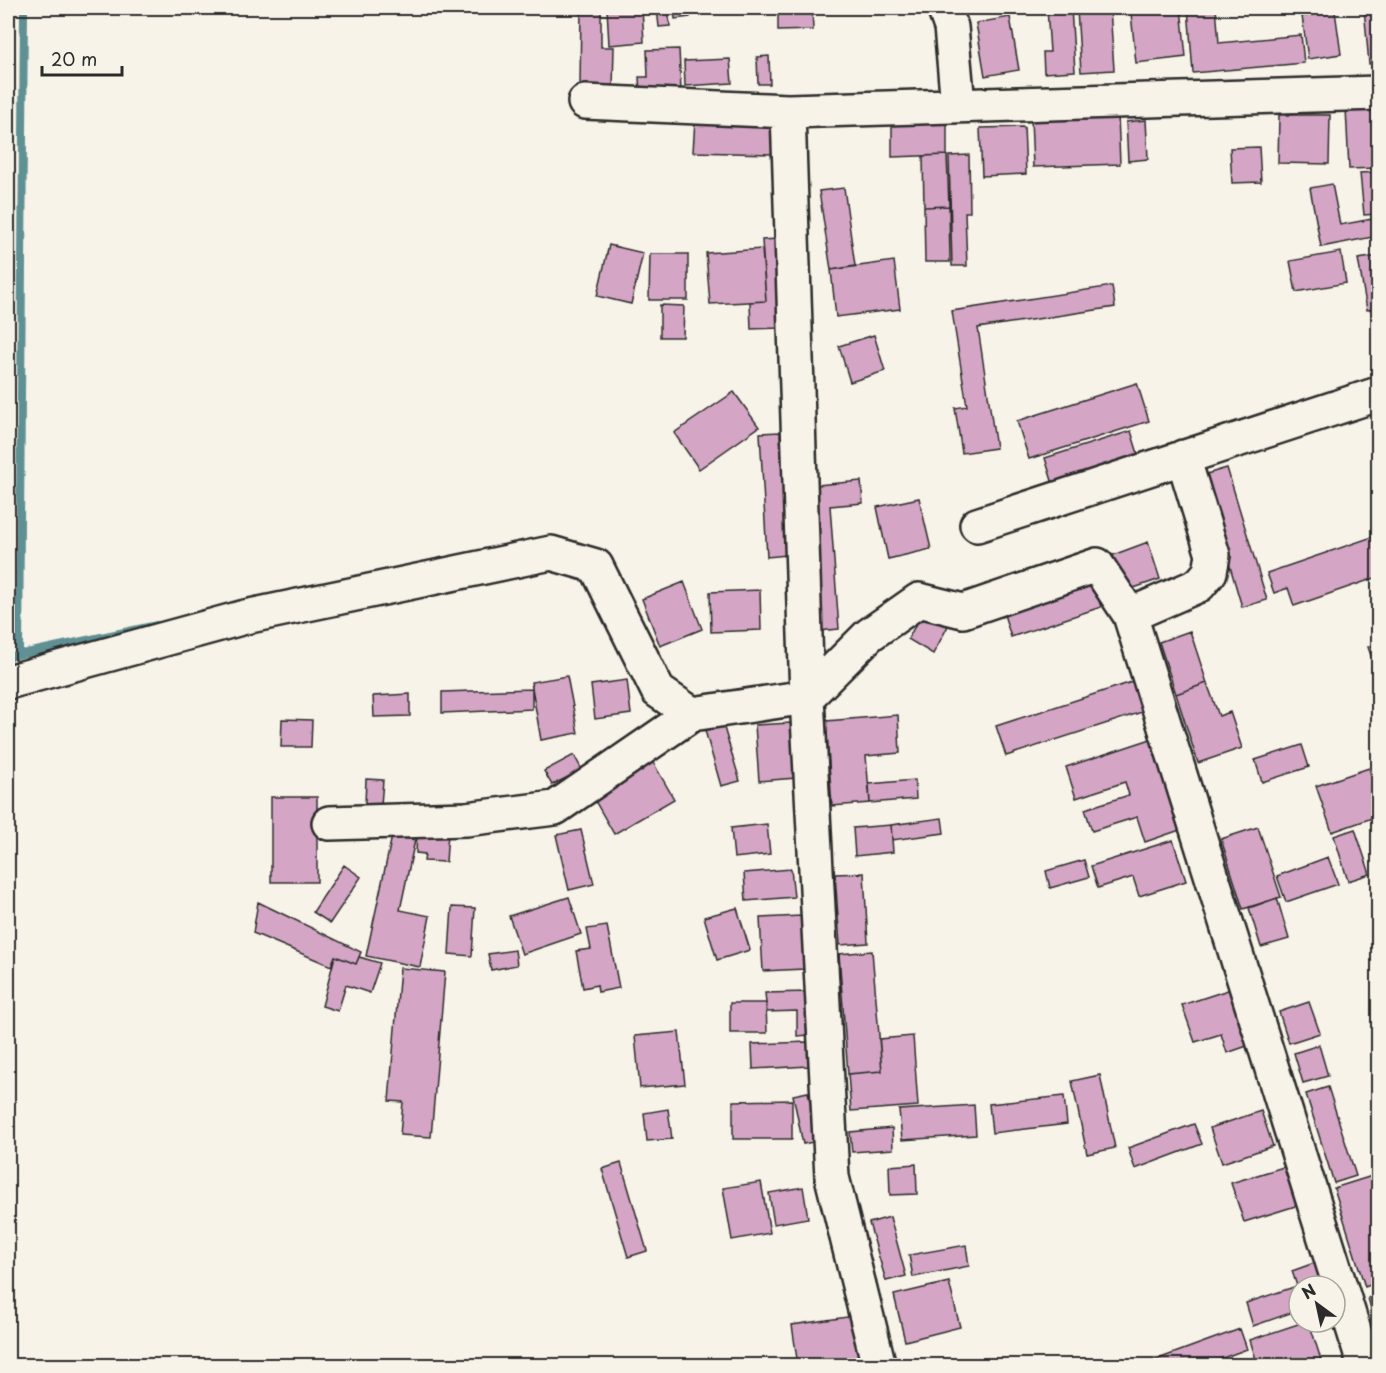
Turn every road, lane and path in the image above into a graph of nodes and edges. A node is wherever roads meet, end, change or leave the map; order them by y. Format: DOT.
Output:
graph roads {
  1 [pos="944,8"];
  2 [pos="1378,93"];
  3 [pos="585,102"];
  4 [pos="958,105"];
  5 [pos="788,111"];
  6 [pos="1377,398"];
  7 [pos="1183,457"];
  8 [pos="977,525"];
  9 [pos="1130,615"];
  10 [pos="8,682"];
  11 [pos="807,697"];
  12 [pos="692,714"];
  13 [pos="329,823"];
  14 [pos="879,1365"];
  15 [pos="1365,1365"];
  1 -- 4 [label="street"];
  2 -- 4 [label="street"];
  3 -- 5 [label="street"];
  4 -- 5 [label="street"];
  5 -- 11 [label="street"];
  6 -- 7 [label="street"];
  7 -- 8 [label="street"];
  7 -- 9 [label="street"];
  9 -- 11 [label="street"];
  9 -- 15 [label="street"];
  10 -- 12 [label="street"];
  11 -- 12 [label="street"];
  11 -- 14 [label="street"];
  12 -- 13 [label="street"];
}
